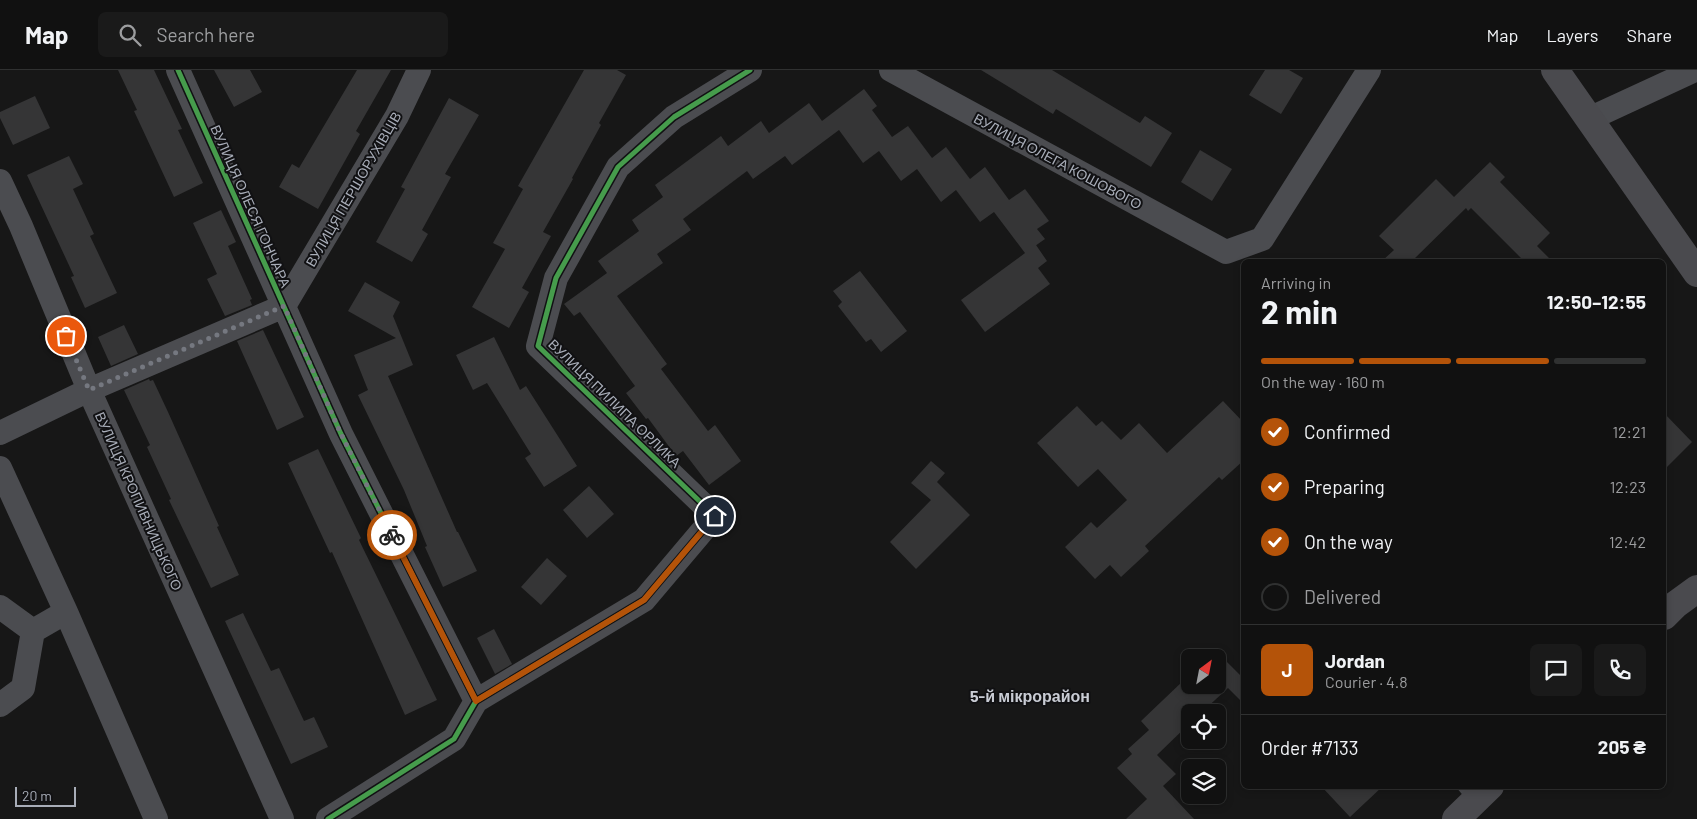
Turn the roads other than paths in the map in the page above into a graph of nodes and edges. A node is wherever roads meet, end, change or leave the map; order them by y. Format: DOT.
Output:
graph roads {
  1 [pos="178,70"];
  2 [pos="419,70"];
  3 [pos="750,70"];
  4 [pos="891,70"];
  5 [pos="1555,70"];
  6 [pos="1695,70"];
  7 [pos="1365,72"];
  8 [pos="1589,120"];
  9 [pos="0,181"];
  10 [pos="1697,273"];
  11 [pos="284,306"];
  12 [pos="89,390"];
  13 [pos="0,433"];
  14 [pos="0,468"];
  15 [pos="1697,589"];
  16 [pos="0,607"];
  17 [pos="66,612"];
  18 [pos="1666,614"];
  19 [pos="33,632"];
  20 [pos="476,701"];
  21 [pos="0,706"];
  22 [pos="1476,791"];
  23 [pos="156,819"];
  24 [pos="282,819"];
  25 [pos="328,819"];
  26 [pos="1456,819"];
  1 -- 11 [label="street, ВУЛИЦЯ ОЛЕСЯ ГОНЧАРА"];
  2 -- 11 [label="street, ВУЛИЦЯ ПЕРШОРУХІВЦІВ"];
  3 -- 20 [label="street, ВУЛИЦЯ ПИЛИПА ОРЛИКА"];
  4 -- 7 [label="street, ВУЛИЦЯ ОЛЕГА КОШОВОГО"];
  5 -- 8 [label="street"];
  6 -- 8 [label="street"];
  8 -- 10 [label="street"];
  9 -- 12 [label="street, ВУЛИЦЯ КРОПИВНИЦЬКОГО"];
  11 -- 12 [label="street"];
  11 -- 20 [label="street, ВУЛИЦЯ ОЛЕСЯ ГОНЧАРА"];
  12 -- 13 [label="street"];
  12 -- 24 [label="street, ВУЛИЦЯ КРОПИВНИЦЬКОГО"];
  14 -- 17 [label="street"];
  15 -- 18 [label="street"];
  16 -- 19 [label="street"];
  17 -- 19 [label="street"];
  17 -- 23 [label="street"];
  19 -- 21 [label="street"];
  20 -- 25 [label="street"];
  22 -- 26 [label="street"];
}
